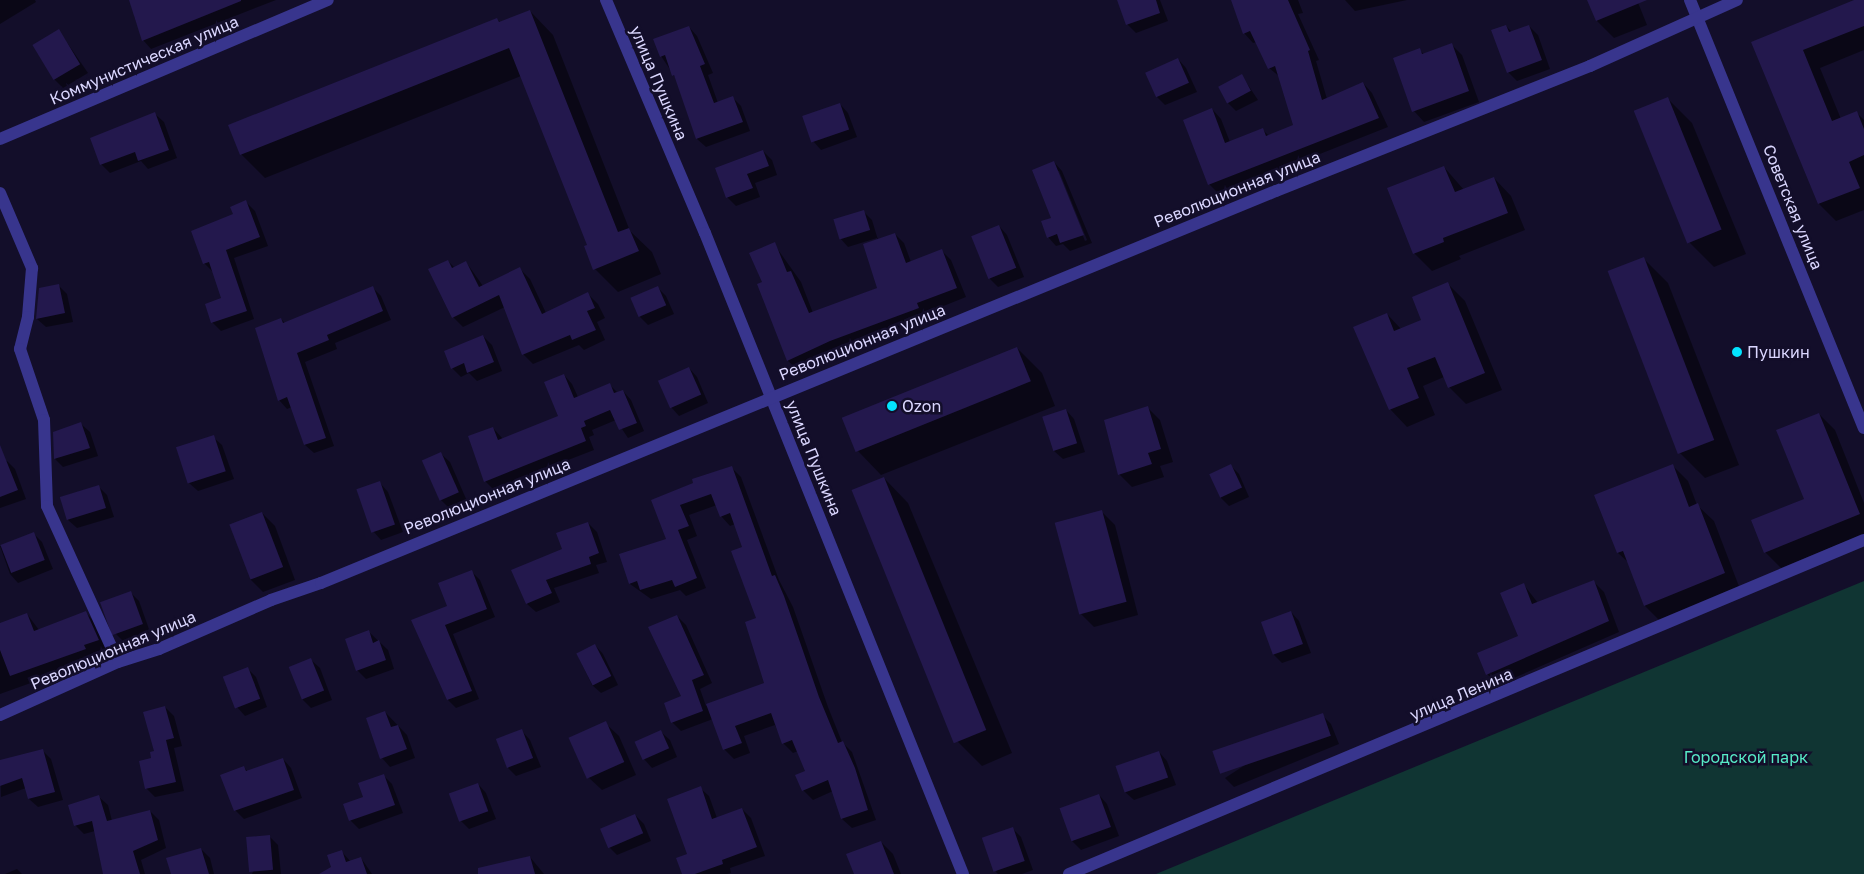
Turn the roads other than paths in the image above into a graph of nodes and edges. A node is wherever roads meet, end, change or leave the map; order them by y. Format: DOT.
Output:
graph roads {
  1 [pos="328,0"];
  2 [pos="606,0"];
  3 [pos="1690,0"];
  4 [pos="1737,0"];
  5 [pos="1698,18"];
  6 [pos="0,139"];
  7 [pos="0,193"];
  8 [pos="772,396"];
  9 [pos="1864,428"];
  10 [pos="1864,540"];
  11 [pos="118,662"];
  12 [pos="0,715"];
  13 [pos="963,874"];
  14 [pos="1069,874"];
  1 -- 6 [label="street, Коммунистическая улица"];
  2 -- 8 [label="street, улица Пушкина"];
  3 -- 5 [label="street, Советская улица"];
  4 -- 5 [label="street, Революционная улица"];
  5 -- 8 [label="street, Революционная улица"];
  5 -- 9 [label="street, Советская улица"];
  7 -- 11 [label="street"];
  8 -- 11 [label="street, Революционная улица"];
  8 -- 13 [label="street, улица Пушкина"];
  10 -- 14 [label="street, улица Ленина"];
  11 -- 12 [label="street, Революционная улица"];
}
